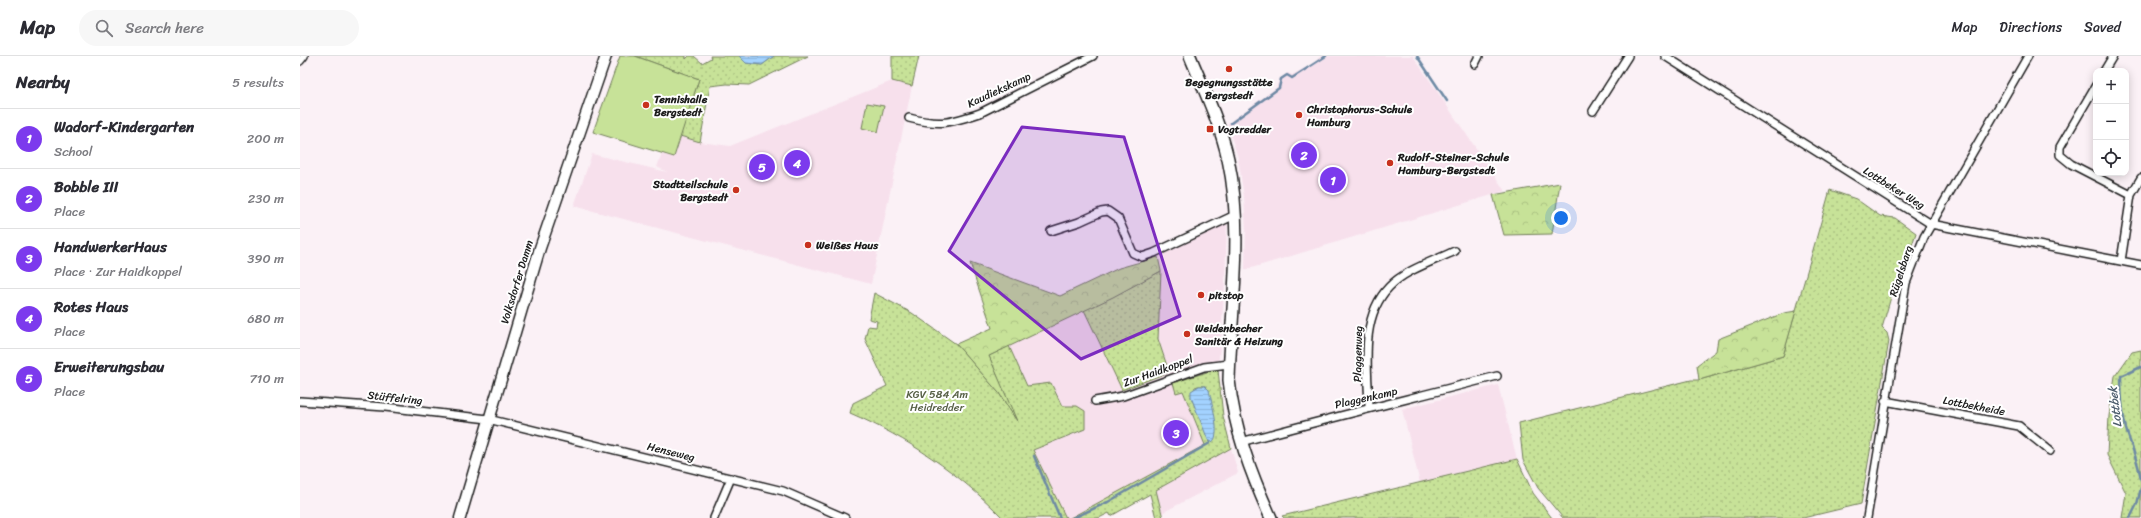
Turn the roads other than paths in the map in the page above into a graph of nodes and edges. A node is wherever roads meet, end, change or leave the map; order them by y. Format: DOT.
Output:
graph roads {
  1 [pos="304,56"];
  2 [pos="606,56"];
  3 [pos="1092,56"];
  4 [pos="1190,56"];
  5 [pos="1480,56"];
  6 [pos="1628,56"];
  7 [pos="1665,56"];
  8 [pos="2028,56"];
  9 [pos="2113,56"];
  10 [pos="300,61"];
  11 [pos="1475,64"];
  12 [pos="2106,68"];
  13 [pos="2093,90"];
  14 [pos="1593,111"];
  15 [pos="909,118"];
  16 [pos="2141,178"];
  17 [pos="2131,196"];
  18 [pos="1235,215"];
  19 [pos="1931,224"];
  20 [pos="1051,231"];
  21 [pos="1455,251"];
  22 [pos="2121,261"];
  23 [pos="2141,265"];
  24 [pos="1229,364"];
  25 [pos="1497,376"];
  26 [pos="300,401"];
  27 [pos="1095,401"];
  28 [pos="1885,401"];
  29 [pos="1369,407"];
  30 [pos="488,419"];
  31 [pos="1241,442"];
  32 [pos="2050,451"];
  33 [pos="731,478"];
  34 [pos="460,518"];
  35 [pos="714,518"];
  36 [pos="845,518"];
  37 [pos="1271,518"];
  38 [pos="1867,518"];
  1 -- 10 [label="street"];
  2 -- 30 [label="main road, Volksdorfer Damm"];
  3 -- 15 [label="street, Kaudiekskamp"];
  4 -- 18 [label="main road"];
  5 -- 11 [label="street"];
  6 -- 14 [label="street"];
  7 -- 19 [label="street, Lottbeker Weg"];
  8 -- 19 [label="street, Rügelsbarg"];
  9 -- 12 [label="street"];
  13 -- 17 [label="street"];
  16 -- 17 [label="street"];
  17 -- 22 [label="street"];
  18 -- 20 [label="street"];
  18 -- 24 [label="main road"];
  19 -- 22 [label="street, Lottbeker Weg"];
  19 -- 28 [label="street, Rügelsbarg"];
  21 -- 29 [label="street, Plaggenweg"];
  22 -- 23 [label="street, Lottbeker Weg"];
  24 -- 27 [label="street, Zur Haidkoppel"];
  24 -- 31 [label="main road"];
  25 -- 29 [label="street, Plaggenkamp"];
  26 -- 30 [label="street, Stüffelring"];
  28 -- 32 [label="street, Lottbekheide"];
  28 -- 38 [label="street, Rügelsbarg"];
  29 -- 31 [label="street, Plaggenkamp"];
  30 -- 33 [label="street, Henseweg"];
  30 -- 34 [label="main road, Volksdorfer Damm"];
  31 -- 37 [label="main road"];
  33 -- 35 [label="street"];
  33 -- 36 [label="street, Henseweg"];
}
